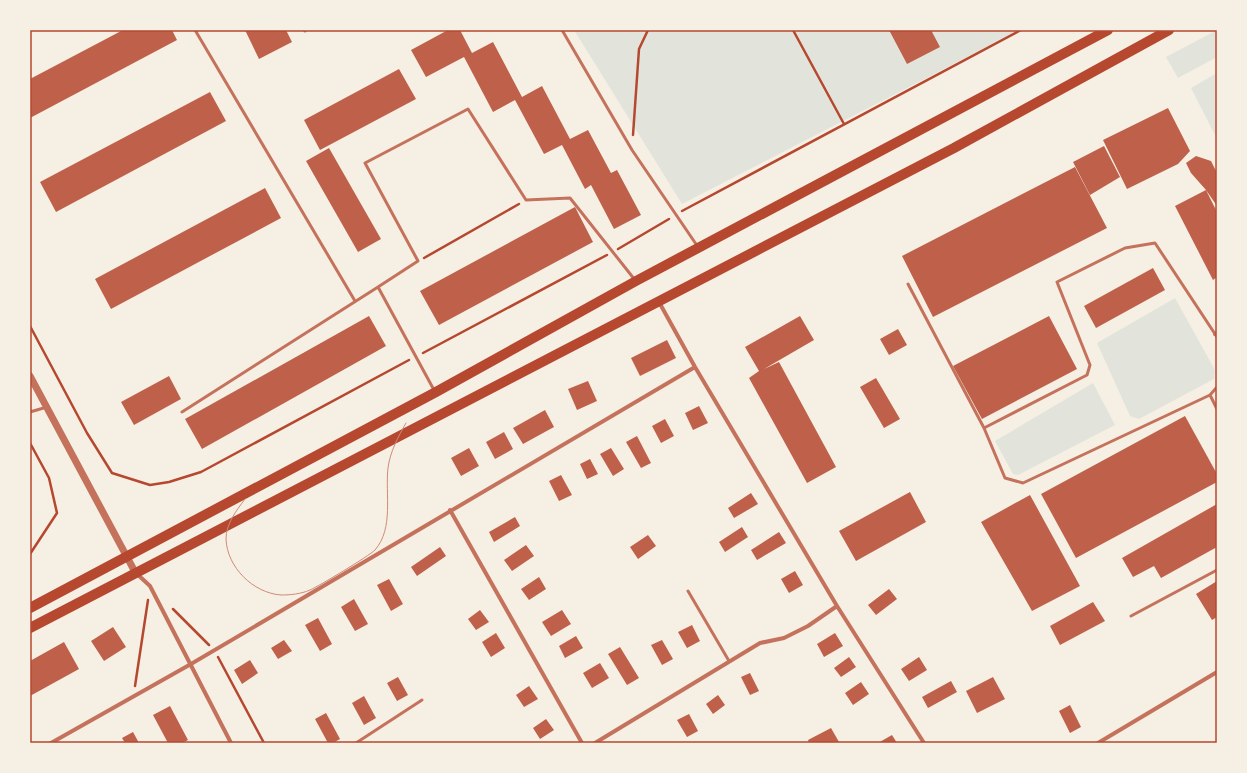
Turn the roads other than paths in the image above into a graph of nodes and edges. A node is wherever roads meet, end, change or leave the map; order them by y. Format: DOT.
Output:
graph roads {
  1 [pos="195,30"];
  2 [pos="562,30"];
  3 [pos="1108,30"];
  4 [pos="1169,30"];
  5 [pos="699,248"];
  6 [pos="636,281"];
  7 [pos="908,284"];
  8 [pos="378,287"];
  9 [pos="356,301"];
  10 [pos="659,302"];
  11 [pos="1216,335"];
  12 [pos="695,366"];
  13 [pos="30,376"];
  14 [pos="1217,387"];
  15 [pos="436,392"];
  16 [pos="1210,395"];
  17 [pos="47,407"];
  18 [pos="1217,409"];
  19 [pos="30,412"];
  20 [pos="182,412"];
  21 [pos="984,428"];
  22 [pos="450,510"];
  23 [pos="126,556"];
  24 [pos="1217,570"];
  25 [pos="135,572"];
  26 [pos="688,591"];
  27 [pos="837,606"];
  28 [pos="30,608"];
  29 [pos="1131,616"];
  30 [pos="30,628"];
  31 [pos="729,661"];
  32 [pos="191,664"];
  33 [pos="1217,672"];
  34 [pos="422,700"];
  35 [pos="51,743"];
  36 [pos="231,743"];
  37 [pos="356,743"];
  38 [pos="582,743"];
  39 [pos="595,743"];
  40 [pos="924,743"];
  41 [pos="1098,743"];
  1 -- 9 [label="lane"];
  2 -- 5 [label="lane"];
  3 -- 5 [label="main road"];
  4 -- 10 [label="main road"];
  5 -- 6 [label="main road"];
  6 -- 8 [label="lane"];
  6 -- 15 [label="main road"];
  7 -- 21 [label="lane"];
  8 -- 9 [label="lane"];
  8 -- 15 [label="lane"];
  9 -- 20 [label="lane"];
  10 -- 12 [label="street"];
  10 -- 25 [label="main road"];
  11 -- 21 [label="lane"];
  12 -- 22 [label="street"];
  12 -- 27 [label="street"];
  13 -- 17 [label="street"];
  14 -- 16 [label="lane"];
  15 -- 23 [label="main road"];
  16 -- 18 [label="lane"];
  16 -- 21 [label="lane"];
  17 -- 19 [label="lane"];
  17 -- 23 [label="street"];
  22 -- 32 [label="street"];
  22 -- 38 [label="street"];
  23 -- 25 [label="street"];
  23 -- 28 [label="main road"];
  24 -- 29 [label="lane"];
  25 -- 30 [label="main road"];
  25 -- 32 [label="street"];
  26 -- 31 [label="lane"];
  27 -- 31 [label="street"];
  27 -- 40 [label="street"];
  31 -- 39 [label="street"];
  32 -- 35 [label="street"];
  32 -- 36 [label="street"];
  33 -- 41 [label="street"];
  34 -- 37 [label="lane"];
}
